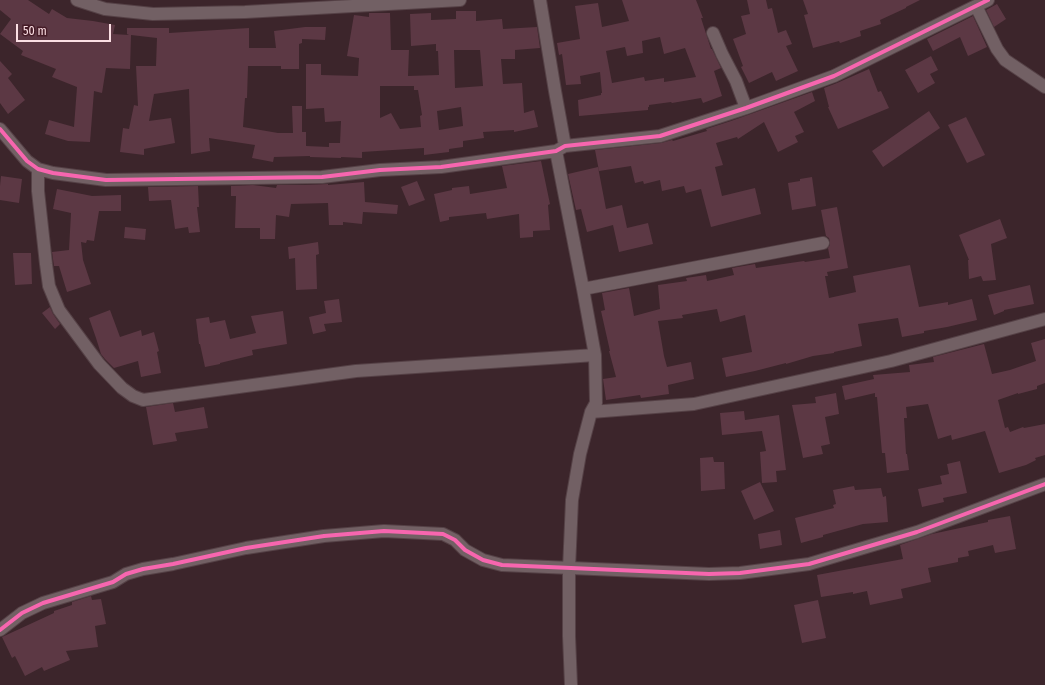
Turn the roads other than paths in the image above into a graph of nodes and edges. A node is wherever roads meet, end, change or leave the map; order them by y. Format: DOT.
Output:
graph roads {
  1 [pos="77,0"];
  2 [pos="460,0"];
  3 [pos="540,0"];
  4 [pos="988,0"];
  5 [pos="246,6"];
  6 [pos="976,6"];
  7 [pos="713,33"];
  8 [pos="1045,87"];
  9 [pos="746,108"];
  10 [pos="0,129"];
  11 [pos="561,148"];
  12 [pos="38,169"];
  13 [pos="823,243"];
  14 [pos="584,289"];
  15 [pos="1045,319"];
  16 [pos="595,355"];
  17 [pos="591,412"];
  18 [pos="1045,484"];
  19 [pos="569,569"];
  20 [pos="0,630"];
  21 [pos="571,685"];
  1 -- 5 [label="street"];
  2 -- 5 [label="street"];
  3 -- 11 [label="street"];
  4 -- 6 [label="street"];
  6 -- 8 [label="street"];
  6 -- 9 [label="street"];
  7 -- 9 [label="street"];
  9 -- 11 [label="street"];
  10 -- 12 [label="street"];
  11 -- 12 [label="street"];
  11 -- 14 [label="street"];
  12 -- 16 [label="street"];
  13 -- 14 [label="street"];
  14 -- 16 [label="street"];
  15 -- 17 [label="street"];
  16 -- 17 [label="street"];
  17 -- 19 [label="street"];
  18 -- 19 [label="street"];
  19 -- 20 [label="street"];
  19 -- 21 [label="street"];
}
